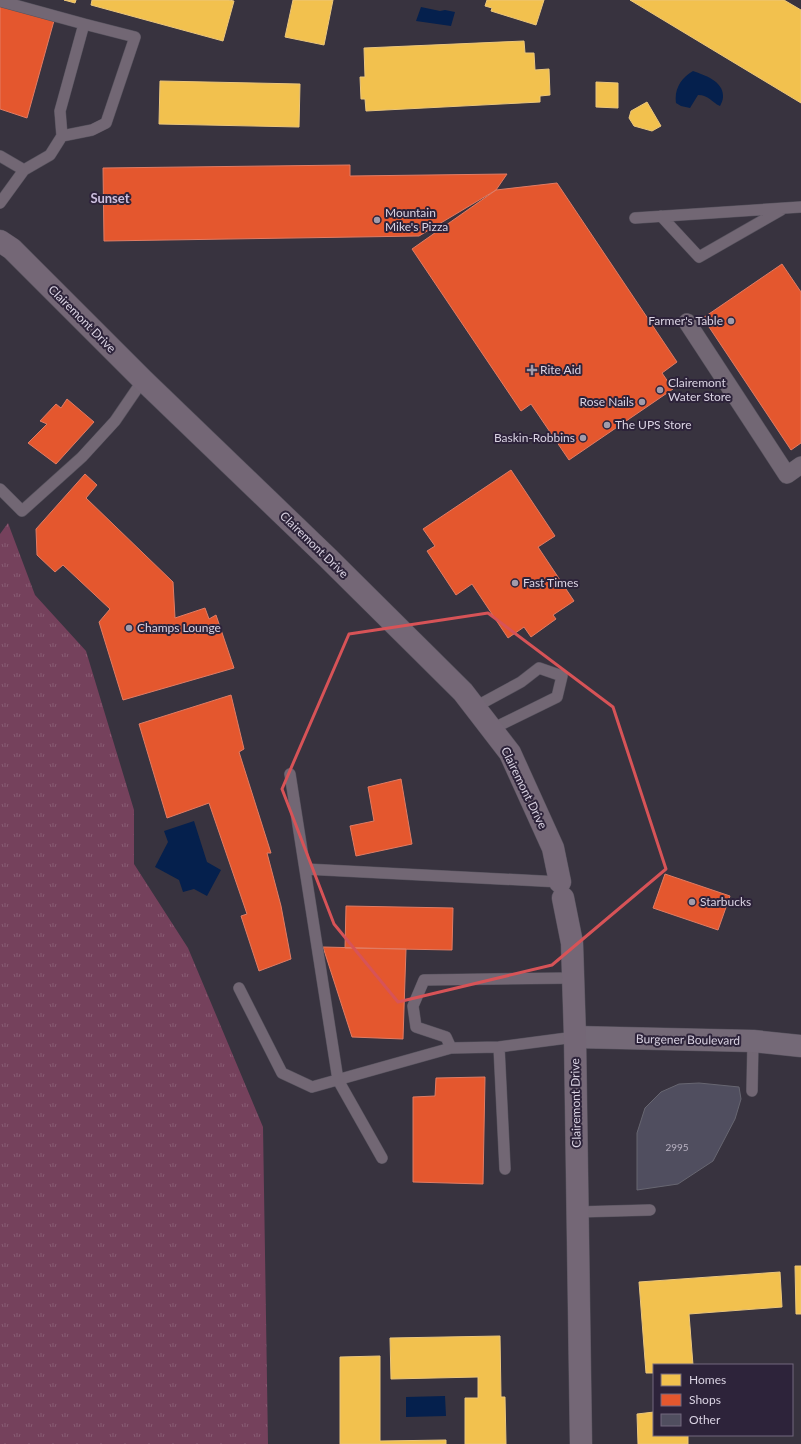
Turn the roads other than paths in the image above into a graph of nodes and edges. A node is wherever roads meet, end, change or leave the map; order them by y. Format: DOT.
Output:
graph roads {
  1 [pos="0,1"];
  2 [pos="84,24"];
  3 [pos="62,136"];
  4 [pos="0,156"];
  5 [pos="24,170"];
  6 [pos="0,203"];
  7 [pos="783,209"];
  8 [pos="800,209"];
  9 [pos="661,216"];
  10 [pos="635,218"];
  11 [pos="0,241"];
  12 [pos="687,322"];
  13 [pos="143,380"];
  14 [pos="801,465"];
  15 [pos="0,489"];
  16 [pos="475,707"];
  17 [pos="492,729"];
  18 [pos="290,774"];
  19 [pos="305,869"];
  20 [pos="561,890"];
  21 [pos="573,978"];
  22 [pos="239,988"];
  23 [pos="575,1037"];
  24 [pos="753,1041"];
  25 [pos="801,1046"];
  26 [pos="499,1047"];
  27 [pos="451,1048"];
  28 [pos="338,1080"];
  29 [pos="752,1090"];
  30 [pos="382,1158"];
  31 [pos="505,1169"];
  32 [pos="650,1210"];
  33 [pos="577,1212"];
  34 [pos="581,1444"];
  1 -- 2 [label="lane"];
  2 -- 3 [label="lane"];
  2 -- 3 [label="lane"];
  3 -- 5 [label="lane"];
  4 -- 5 [label="lane"];
  5 -- 6 [label="lane"];
  7 -- 8 [label="lane"];
  7 -- 9 [label="lane"];
  7 -- 9 [label="lane"];
  9 -- 10 [label="lane"];
  11 -- 13 [label="main road, Clairemont Drive"];
  12 -- 14 [label="street"];
  13 -- 15 [label="lane"];
  13 -- 16 [label="main road, Clairemont Drive"];
  16 -- 17 [label="main road, Clairemont Drive"];
  16 -- 17 [label="lane"];
  17 -- 20 [label="main road, Clairemont Drive"];
  18 -- 19 [label="lane"];
  19 -- 20 [label="lane"];
  19 -- 28 [label="lane"];
  20 -- 21 [label="main road, Clairemont Drive"];
  21 -- 23 [label="main road, Clairemont Drive"];
  21 -- 27 [label="lane"];
  22 -- 28 [label="lane"];
  23 -- 24 [label="main road, Burgener Boulevard"];
  23 -- 26 [label="lane"];
  23 -- 33 [label="main road, Clairemont Drive"];
  24 -- 25 [label="main road, Burgener Boulevard"];
  24 -- 29 [label="lane"];
  26 -- 27 [label="lane"];
  26 -- 31 [label="lane"];
  27 -- 28 [label="lane"];
  28 -- 30 [label="lane"];
  32 -- 33 [label="lane"];
  33 -- 34 [label="main road, Clairemont Drive"];
}
